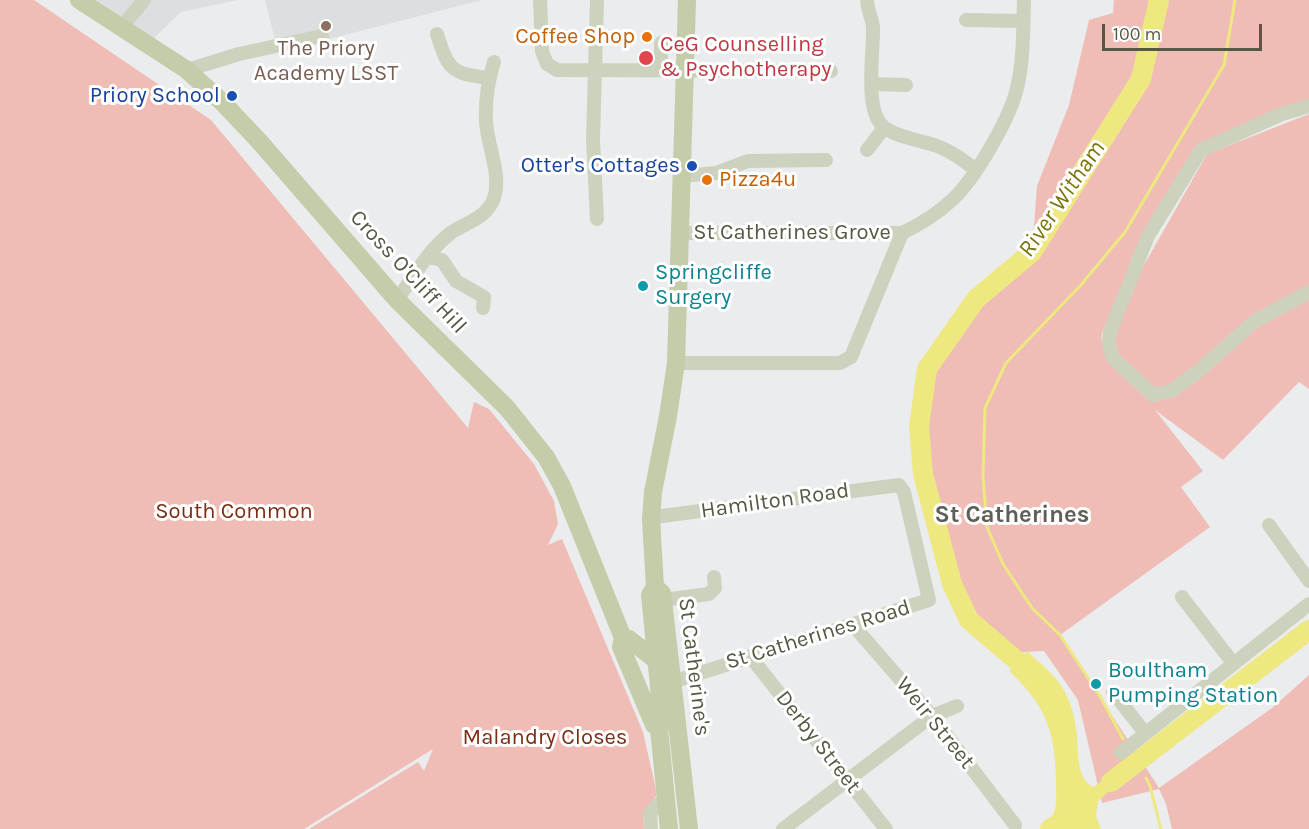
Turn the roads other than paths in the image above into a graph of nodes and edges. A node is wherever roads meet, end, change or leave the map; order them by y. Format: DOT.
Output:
graph roads {
  1 [pos="79,0"];
  2 [pos="144,0"];
  3 [pos="540,0"];
  4 [pos="597,0"];
  5 [pos="687,0"];
  6 [pos="867,0"];
  7 [pos="1024,0"];
  8 [pos="966,20"];
  9 [pos="1024,21"];
  10 [pos="121,28"];
  11 [pos="437,34"];
  12 [pos="322,36"];
  13 [pos="661,43"];
  14 [pos="494,62"];
  15 [pos="187,70"];
  16 [pos="594,70"];
  17 [pos="661,70"];
  18 [pos="685,70"];
  19 [pos="831,71"];
  20 [pos="489,78"];
  21 [pos="872,84"];
  22 [pos="906,84"];
  23 [pos="1309,106"];
  24 [pos="884,128"];
  25 [pos="867,150"];
  26 [pos="826,160"];
  27 [pos="976,170"];
  28 [pos="681,176"];
  29 [pos="597,219"];
  30 [pos="681,233"];
  31 [pos="902,233"];
  32 [pos="427,257"];
  33 [pos="1309,292"];
  34 [pos="397,300"];
  35 [pos="483,308"];
  36 [pos="676,363"];
  37 [pos="651,519"];
  38 [pos="1269,525"];
  39 [pos="714,577"];
  40 [pos="1309,581"];
  41 [pos="659,593"];
  42 [pos="1182,597"];
  43 [pos="929,600"];
  44 [pos="1309,604"];
  45 [pos="651,616"];
  46 [pos="852,624"];
  47 [pos="621,632"];
  48 [pos="750,656"];
  49 [pos="657,662"];
  50 [pos="1233,663"];
  51 [pos="672,679"];
  52 [pos="1113,692"];
  53 [pos="957,706"];
  54 [pos="932,716"];
  55 [pos="658,729"];
  56 [pos="1145,733"];
  57 [pos="1121,753"];
  58 [pos="846,780"];
  59 [pos="665,798"];
  60 [pos="1015,825"];
  61 [pos="651,829"];
  62 [pos="669,829"];
  63 [pos="689,829"];
  64 [pos="783,829"];
  65 [pos="886,829"];
  1 -- 10 [label="main road, Cross O'Cliff Hill"];
  2 -- 10 [label="street"];
  3 -- 16 [label="street"];
  4 -- 16 [label="street"];
  5 -- 18 [label="main road"];
  6 -- 21 [label="street"];
  7 -- 9 [label="street, St Catherines Grove"];
  8 -- 9 [label="street"];
  9 -- 27 [label="street, St Catherines Grove"];
  10 -- 15 [label="main road, Cross O'Cliff Hill"];
  11 -- 20 [label="street"];
  12 -- 15 [label="street"];
  13 -- 17 [label="street"];
  14 -- 20 [label="street"];
  15 -- 34 [label="main road, Cross O'Cliff Hill"];
  16 -- 17 [label="street"];
  16 -- 29 [label="street"];
  17 -- 18 [label="street"];
  18 -- 19 [label="street"];
  18 -- 28 [label="main road"];
  20 -- 32 [label="street"];
  21 -- 22 [label="street"];
  21 -- 24 [label="street"];
  23 -- 33 [label="street"];
  24 -- 25 [label="street"];
  24 -- 27 [label="street"];
  26 -- 28 [label="street"];
  27 -- 31 [label="street, St Catherines Grove"];
  28 -- 30 [label="main road"];
  30 -- 31 [label="street, St Catherines Grove"];
  30 -- 36 [label="main road"];
  31 -- 36 [label="street, St Catherines Grove"];
  32 -- 34 [label="street"];
  32 -- 35 [label="street"];
  34 -- 47 [label="main road, Cross O'Cliff Hill"];
  36 -- 37 [label="main road"];
  37 -- 41 [label="main road"];
  37 -- 43 [label="street, Hamilton Road"];
  38 -- 40 [label="street"];
  39 -- 41 [label="street"];
  41 -- 45 [label="main road, St Catherine's"];
  41 -- 51 [label="main road, St Catherine's"];
  42 -- 50 [label="street"];
  43 -- 46 [label="street, St Catherines Road"];
  44 -- 50 [label="street"];
  45 -- 47 [label="main road"];
  45 -- 49 [label="main road, St Catherine's"];
  46 -- 48 [label="street, St Catherines Road"];
  46 -- 54 [label="street, Weir Street"];
  47 -- 49 [label="main road"];
  47 -- 55 [label="main road, St Catherine's"];
  48 -- 51 [label="street, St Catherines Road"];
  48 -- 58 [label="street, Derby Street"];
  49 -- 51 [label="main road"];
  49 -- 55 [label="main road, St Catherine's"];
  50 -- 56 [label="street"];
  51 -- 63 [label="main road, St Catherine's"];
  52 -- 56 [label="street"];
  53 -- 54 [label="street"];
  54 -- 58 [label="street"];
  54 -- 60 [label="street, Weir Street"];
  55 -- 59 [label="main road, St Catherine's"];
  56 -- 57 [label="street"];
  58 -- 64 [label="street"];
  58 -- 65 [label="street, Derby Street"];
  59 -- 61 [label="street"];
  59 -- 62 [label="main road, St Catherine's"];
}
